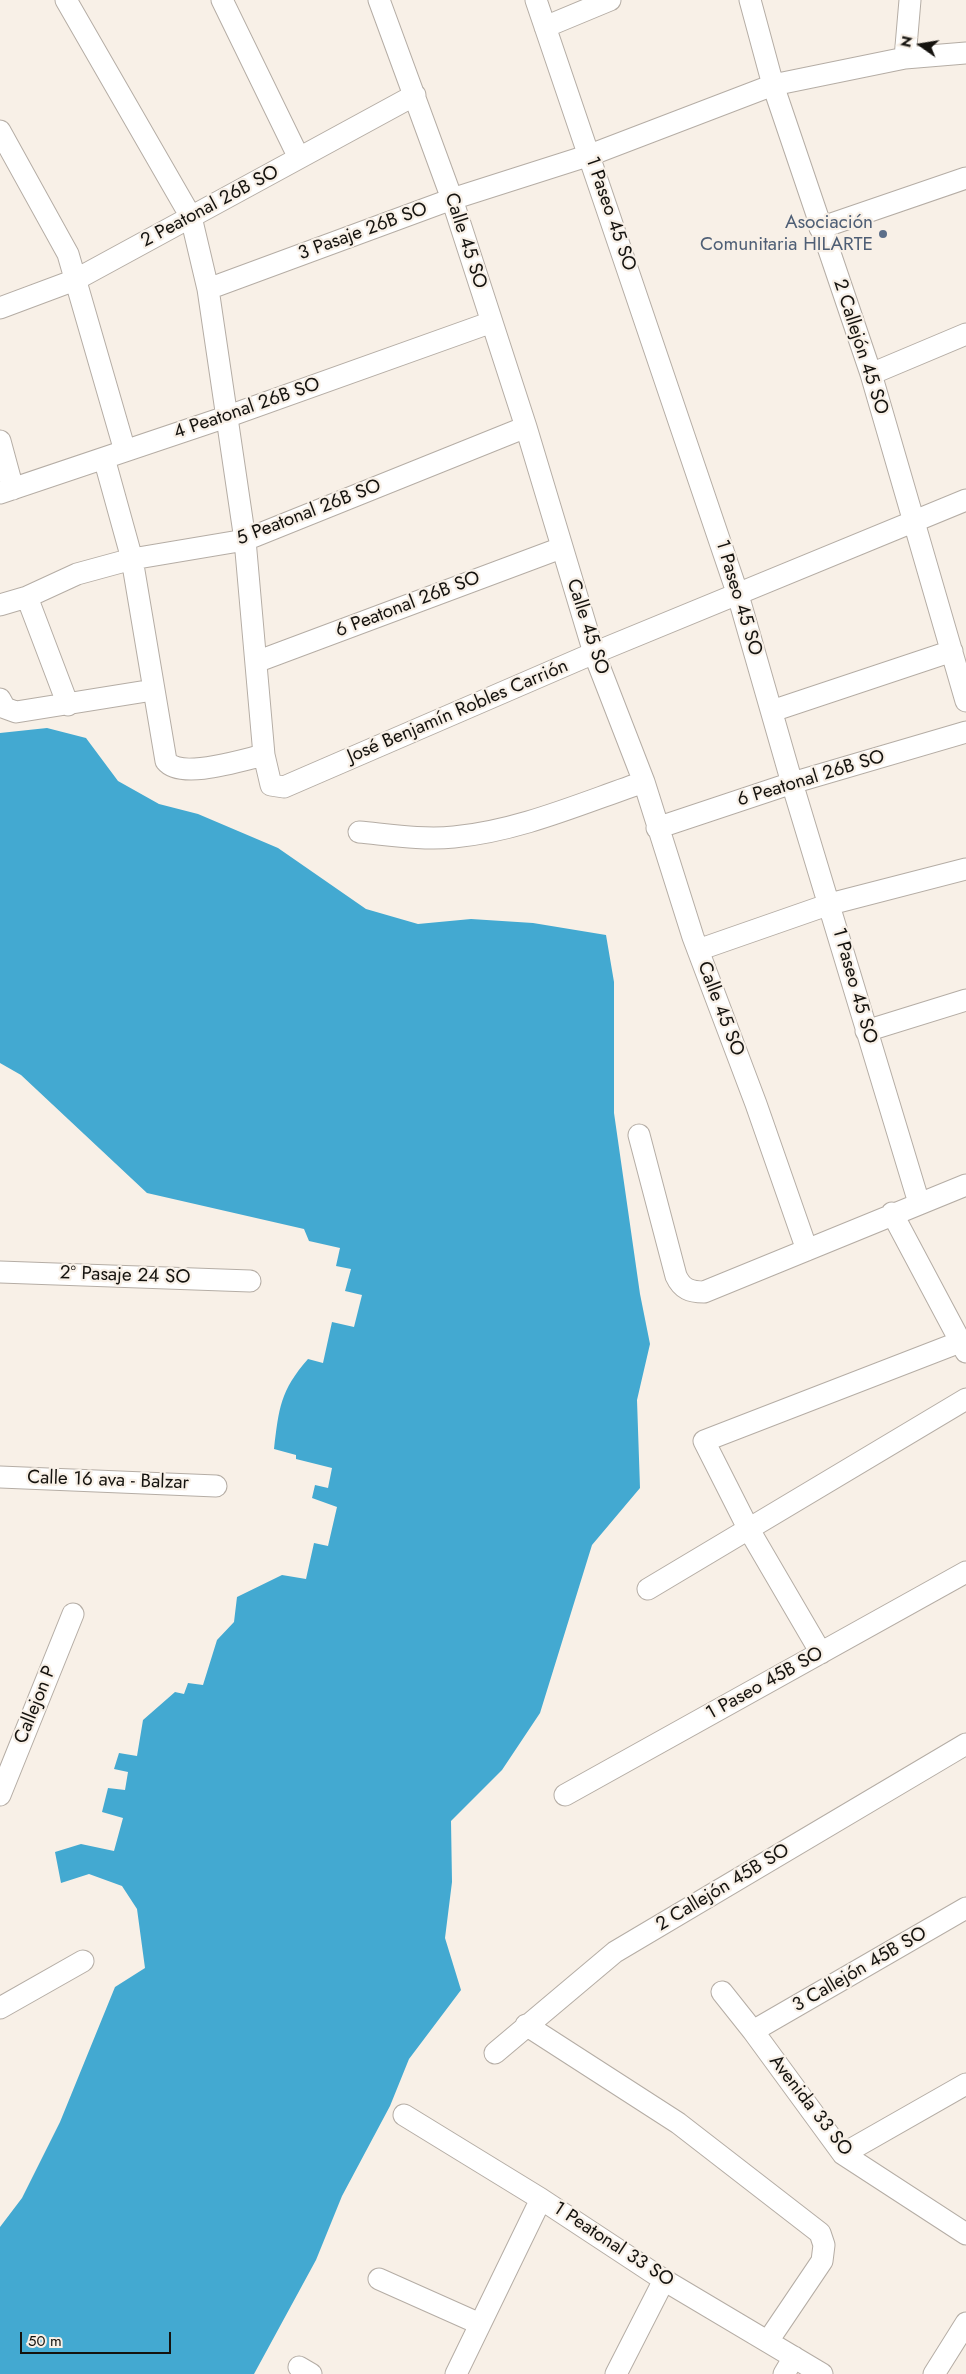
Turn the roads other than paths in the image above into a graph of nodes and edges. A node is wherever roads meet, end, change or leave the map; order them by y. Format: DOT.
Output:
graph roads {
  1 [pos="66,0"];
  2 [pos="222,0"];
  3 [pos="379,0"];
  4 [pos="536,0"];
  5 [pos="610,0"];
  6 [pos="750,0"];
  7 [pos="904,1"];
  8 [pos="545,27"];
  9 [pos="966,53"];
  10 [pos="905,58"];
  11 [pos="773,85"];
  12 [pos="415,95"];
  13 [pos="0,131"];
  14 [pos="590,155"];
  15 [pos="299,158"];
  16 [pos="966,178"];
  17 [pos="452,199"];
  18 [pos="191,217"];
  19 [pos="820,228"];
  20 [pos="75,280"];
  21 [pos="208,290"];
  22 [pos="0,308"];
  23 [pos="492,322"];
  24 [pos="966,334"];
  25 [pos="871,374"];
  26 [pos="226,417"];
  27 [pos="526,427"];
  28 [pos="0,441"];
  29 [pos="125,451"];
  30 [pos="104,458"];
  31 [pos="6,491"];
  32 [pos="966,500"];
  33 [pos="914,522"];
  34 [pos="245,540"];
  35 [pos="561,548"];
  36 [pos="132,559"];
  37 [pos="738,595"];
  38 [pos="27,597"];
  39 [pos="0,605"];
  40 [pos="952,651"];
  41 [pos="594,653"];
  42 [pos="256,662"];
  43 [pos="153,690"];
  44 [pos="0,699"];
  45 [pos="966,701"];
  46 [pos="68,705"];
  47 [pos="772,711"];
  48 [pos="966,732"];
  49 [pos="264,755"];
  50 [pos="644,782"];
  51 [pos="792,783"];
  52 [pos="657,828"];
  53 [pos="359,832"];
  54 [pos="966,870"];
  55 [pos="830,904"];
  56 [pos="698,950"];
  57 [pos="966,1000"];
  58 [pos="866,1030"];
  59 [pos="639,1135"];
  60 [pos="966,1185"];
  61 [pos="919,1203"];
  62 [pos="892,1214"];
  63 [pos="807,1250"];
  64 [pos="0,1272"];
  65 [pos="250,1281"];
  66 [pos="963,1347"];
  67 [pos="966,1399"];
  68 [pos="0,1476"];
  69 [pos="216,1486"];
  70 [pos="748,1528"];
  71 [pos="966,1572"];
  72 [pos="648,1589"];
  73 [pos="73,1614"];
  74 [pos="821,1653"];
  75 [pos="966,1744"];
  76 [pos="0,1795"];
  77 [pos="565,1795"];
  78 [pos="966,1908"];
  79 [pos="82,1961"];
  80 [pos="722,1992"];
  81 [pos="0,2008"];
  82 [pos="526,2025"];
  83 [pos="753,2031"];
  84 [pos="495,2053"];
  85 [pos="966,2084"];
  86 [pos="404,2115"];
  87 [pos="843,2154"];
  88 [pos="541,2199"];
  89 [pos="966,2234"];
  90 [pos="379,2279"];
  91 [pos="664,2280"];
  92 [pos="966,2323"];
  93 [pos="480,2324"];
  94 [pos="768,2340"];
  95 [pos="789,2365"];
  96 [pos="456,2374"];
  97 [pos="616,2374"];
  98 [pos="822,2374"];
  99 [pos="934,2374"];
  1 -- 18 [label="street"];
  2 -- 15 [label="street"];
  3 -- 12 [label="street, Calle 45 SO"];
  4 -- 8 [label="street, 1 Paseo 45 SO"];
  5 -- 8 [label="street"];
  6 -- 11 [label="street, 2 Callejón 45 SO"];
  7 -- 10 [label="street"];
  8 -- 14 [label="street, 1 Paseo 45 SO"];
  9 -- 10 [label="street, 3 Pasaje 26B SO"];
  10 -- 11 [label="street, 3 Pasaje 26B SO"];
  11 -- 14 [label="street, 3 Pasaje 26B SO"];
  11 -- 19 [label="street, 2 Callejón 45 SO"];
  12 -- 15 [label="street, 2 Peatonal 26B SO"];
  12 -- 17 [label="street, Calle 45 SO"];
  13 -- 20 [label="street"];
  14 -- 17 [label="street, 3 Pasaje 26B SO"];
  14 -- 37 [label="street, 1 Paseo 45 SO"];
  15 -- 18 [label="street, 2 Peatonal 26B SO"];
  16 -- 19 [label="street"];
  17 -- 21 [label="street, 3 Pasaje 26B SO"];
  17 -- 23 [label="street, Calle 45 SO"];
  18 -- 20 [label="street, 2 Peatonal 26B SO"];
  18 -- 21 [label="street"];
  19 -- 25 [label="street, 2 Callejón 45 SO"];
  20 -- 22 [label="street, 2 Peatonal 26B SO"];
  20 -- 29 [label="street"];
  21 -- 26 [label="street"];
  23 -- 26 [label="street, 4 Peatonal 26B SO"];
  23 -- 27 [label="street, Calle 45 SO"];
  24 -- 25 [label="street"];
  25 -- 33 [label="street, 2 Callejón 45 SO"];
  26 -- 29 [label="street, 4 Peatonal 26B SO"];
  26 -- 34 [label="street"];
  27 -- 34 [label="street, 5 Peatonal 26B SO"];
  27 -- 35 [label="street, Calle 45 SO"];
  28 -- 31 [label="street"];
  29 -- 30 [label="street, 4 Peatonal 26B SO"];
  30 -- 31 [label="street, 4 Peatonal 26B SO"];
  30 -- 36 [label="street"];
  32 -- 33 [label="street, José Benjamín Robles Carrión"];
  33 -- 37 [label="street, José Benjamín Robles Carrión"];
  33 -- 40 [label="street, 2 Callejón 45 SO"];
  34 -- 36 [label="street, 5 Peatonal 26B SO"];
  34 -- 42 [label="street"];
  35 -- 41 [label="street, Calle 45 SO"];
  35 -- 42 [label="street, 6 Peatonal 26B SO"];
  36 -- 38 [label="street, 5 Peatonal 26B SO"];
  36 -- 43 [label="street"];
  37 -- 41 [label="street, José Benjamín Robles Carrión"];
  37 -- 47 [label="street, 1 Paseo 45 SO"];
  38 -- 39 [label="street, 5 Peatonal 26B SO"];
  38 -- 46 [label="street"];
  40 -- 45 [label="street, 2 Callejón 45 SO"];
  40 -- 47 [label="street"];
  41 -- 49 [label="street, José Benjamín Robles Carrión"];
  41 -- 50 [label="street, Calle 45 SO"];
  42 -- 49 [label="street"];
  43 -- 46 [label="street"];
  43 -- 49 [label="street"];
  44 -- 46 [label="street"];
  47 -- 51 [label="street, 1 Paseo 45 SO"];
  48 -- 51 [label="street, 6 Peatonal 26B SO"];
  50 -- 52 [label="street, Calle 45 SO"];
  50 -- 53 [label="street"];
  51 -- 52 [label="street, 6 Peatonal 26B SO"];
  51 -- 55 [label="street, 1 Paseo 45 SO"];
  52 -- 56 [label="street, Calle 45 SO"];
  54 -- 55 [label="street"];
  55 -- 56 [label="street"];
  55 -- 58 [label="street, 1 Paseo 45 SO"];
  56 -- 63 [label="street, Calle 45 SO"];
  57 -- 58 [label="street"];
  58 -- 61 [label="street, 1 Paseo 45 SO"];
  59 -- 63 [label="street"];
  60 -- 61 [label="street"];
  61 -- 62 [label="street"];
  62 -- 63 [label="street"];
  62 -- 66 [label="street"];
  64 -- 65 [label="street, 2º Pasaje 24 SO"];
  66 -- 70 [label="street"];
  67 -- 70 [label="street"];
  68 -- 69 [label="street, Calle 16 ava - Balzar"];
  70 -- 72 [label="street"];
  70 -- 74 [label="street"];
  71 -- 74 [label="street, 1 Paseo 45B SO"];
  73 -- 76 [label="street, Callejon P"];
  74 -- 77 [label="street, 1 Paseo 45B SO"];
  75 -- 82 [label="street, 2 Callejón 45B SO"];
  78 -- 83 [label="street, 3 Callejón 45B SO"];
  79 -- 81 [label="street"];
  80 -- 83 [label="street, Avenida 33 SO"];
  82 -- 84 [label="street, 2 Callejón 45B SO"];
  82 -- 94 [label="street"];
  83 -- 87 [label="street, Avenida 33 SO"];
  85 -- 87 [label="street"];
  86 -- 88 [label="street, 1 Peatonal 33 SO"];
  87 -- 89 [label="street, Avenida 33 SO"];
  88 -- 91 [label="street, 1 Peatonal 33 SO"];
  88 -- 93 [label="street"];
  90 -- 93 [label="street"];
  91 -- 94 [label="street, 1 Peatonal 33 SO"];
  91 -- 97 [label="street"];
  92 -- 99 [label="street"];
  93 -- 96 [label="street"];
  94 -- 95 [label="street, 1 Peatonal 33 SO"];
  95 -- 98 [label="street, 1 Peatonal 33 SO"];
}
